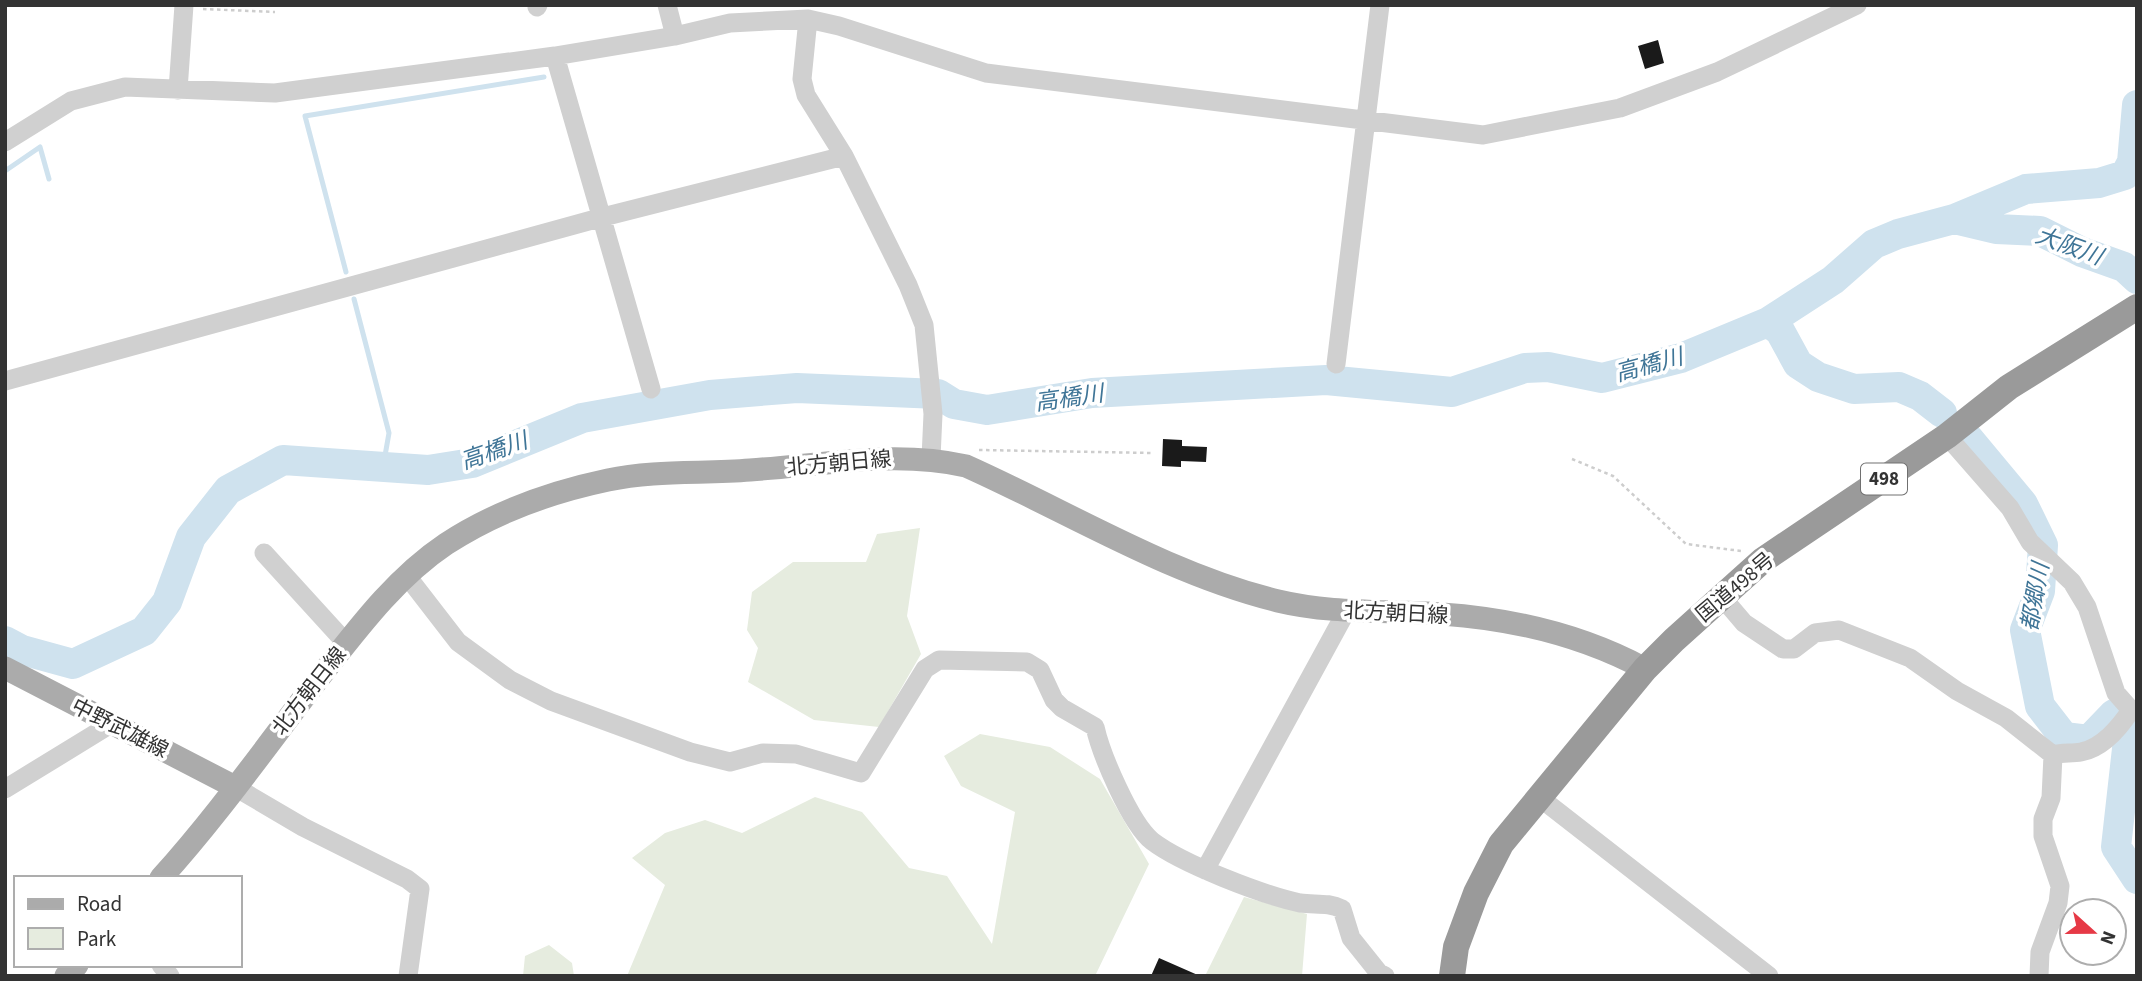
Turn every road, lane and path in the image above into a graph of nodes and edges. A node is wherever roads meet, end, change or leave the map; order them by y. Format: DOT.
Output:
graph roads {
  1 [pos="150,5"];
  2 [pos="667,5"];
  3 [pos="1380,5"];
  4 [pos="1857,5"];
  5 [pos="184,6"];
  6 [pos="275,12"];
  7 [pos="771,13"];
  8 [pos="808,19"];
  9 [pos="675,36"];
  10 [pos="555,56"];
  11 [pos="178,90"];
  12 [pos="1365,121"];
  13 [pos="5,142"];
  14 [pos="844,156"];
  15 [pos="603,217"];
  16 [pos="2137,307"];
  17 [pos="1336,364"];
  18 [pos="5,381"];
  19 [pos="651,389"];
  20 [pos="1947,436"];
  21 [pos="969,452"];
  22 [pos="1154,453"];
  23 [pos="931,458"];
  24 [pos="1572,459"];
  25 [pos="264,553"];
  26 [pos="1763,560"];
  27 [pos="407,576"];
  28 [pos="1721,596"];
  29 [pos="1347,610"];
  30 [pos="346,643"];
  31 [pos="5,668"];
  32 [pos="1646,669"];
  33 [pos="2129,716"];
  34 [pos="111,724"];
  35 [pos="2053,755"];
  36 [pos="235,787"];
  37 [pos="5,789"];
  38 [pos="1539,797"];
  39 [pos="1205,870"];
  40 [pos="163,876"];
  41 [pos="408,976"];
  42 [pos="1385,976"];
  43 [pos="1451,976"];
  44 [pos="1769,976"];
  45 [pos="2039,976"];
  1 -- 5 [label="path"];
  2 -- 9 [label="street"];
  3 -- 12 [label="street"];
  4 -- 12 [label="street"];
  5 -- 6 [label="path"];
  5 -- 11 [label="street"];
  7 -- 8 [label="street"];
  7 -- 9 [label="street"];
  8 -- 12 [label="street"];
  8 -- 14 [label="street"];
  9 -- 10 [label="street"];
  10 -- 11 [label="street"];
  10 -- 15 [label="street"];
  11 -- 13 [label="street"];
  12 -- 17 [label="street"];
  14 -- 15 [label="street"];
  14 -- 23 [label="street"];
  15 -- 18 [label="street"];
  15 -- 19 [label="street"];
  16 -- 20 [label="highway, 国道498号 / 498"];
  20 -- 26 [label="highway, 国道498号 / 498"];
  20 -- 33 [label="street"];
  21 -- 22 [label="path"];
  23 -- 27 [label="main road, 北方朝日線"];
  23 -- 29 [label="main road, 北方朝日線"];
  24 -- 26 [label="path"];
  25 -- 30 [label="street"];
  26 -- 28 [label="highway, 国道498号 / 498"];
  27 -- 30 [label="main road, 北方朝日線"];
  27 -- 39 [label="street"];
  28 -- 32 [label="highway, 国道498号 / 498"];
  28 -- 35 [label="street"];
  29 -- 32 [label="main road, 北方朝日線"];
  29 -- 39 [label="street"];
  30 -- 36 [label="main road, 北方朝日線"];
  31 -- 34 [label="main road, 中野武雄線"];
  32 -- 38 [label="highway, 国道498号 / 498"];
  33 -- 35 [label="street"];
  34 -- 36 [label="main road, 中野武雄線"];
  34 -- 37 [label="street"];
  35 -- 45 [label="street"];
  36 -- 40 [label="main road, 北方朝日線"];
  36 -- 41 [label="street"];
  38 -- 43 [label="highway, 国道498号 / 498"];
  38 -- 44 [label="street"];
  39 -- 42 [label="street"];
}
